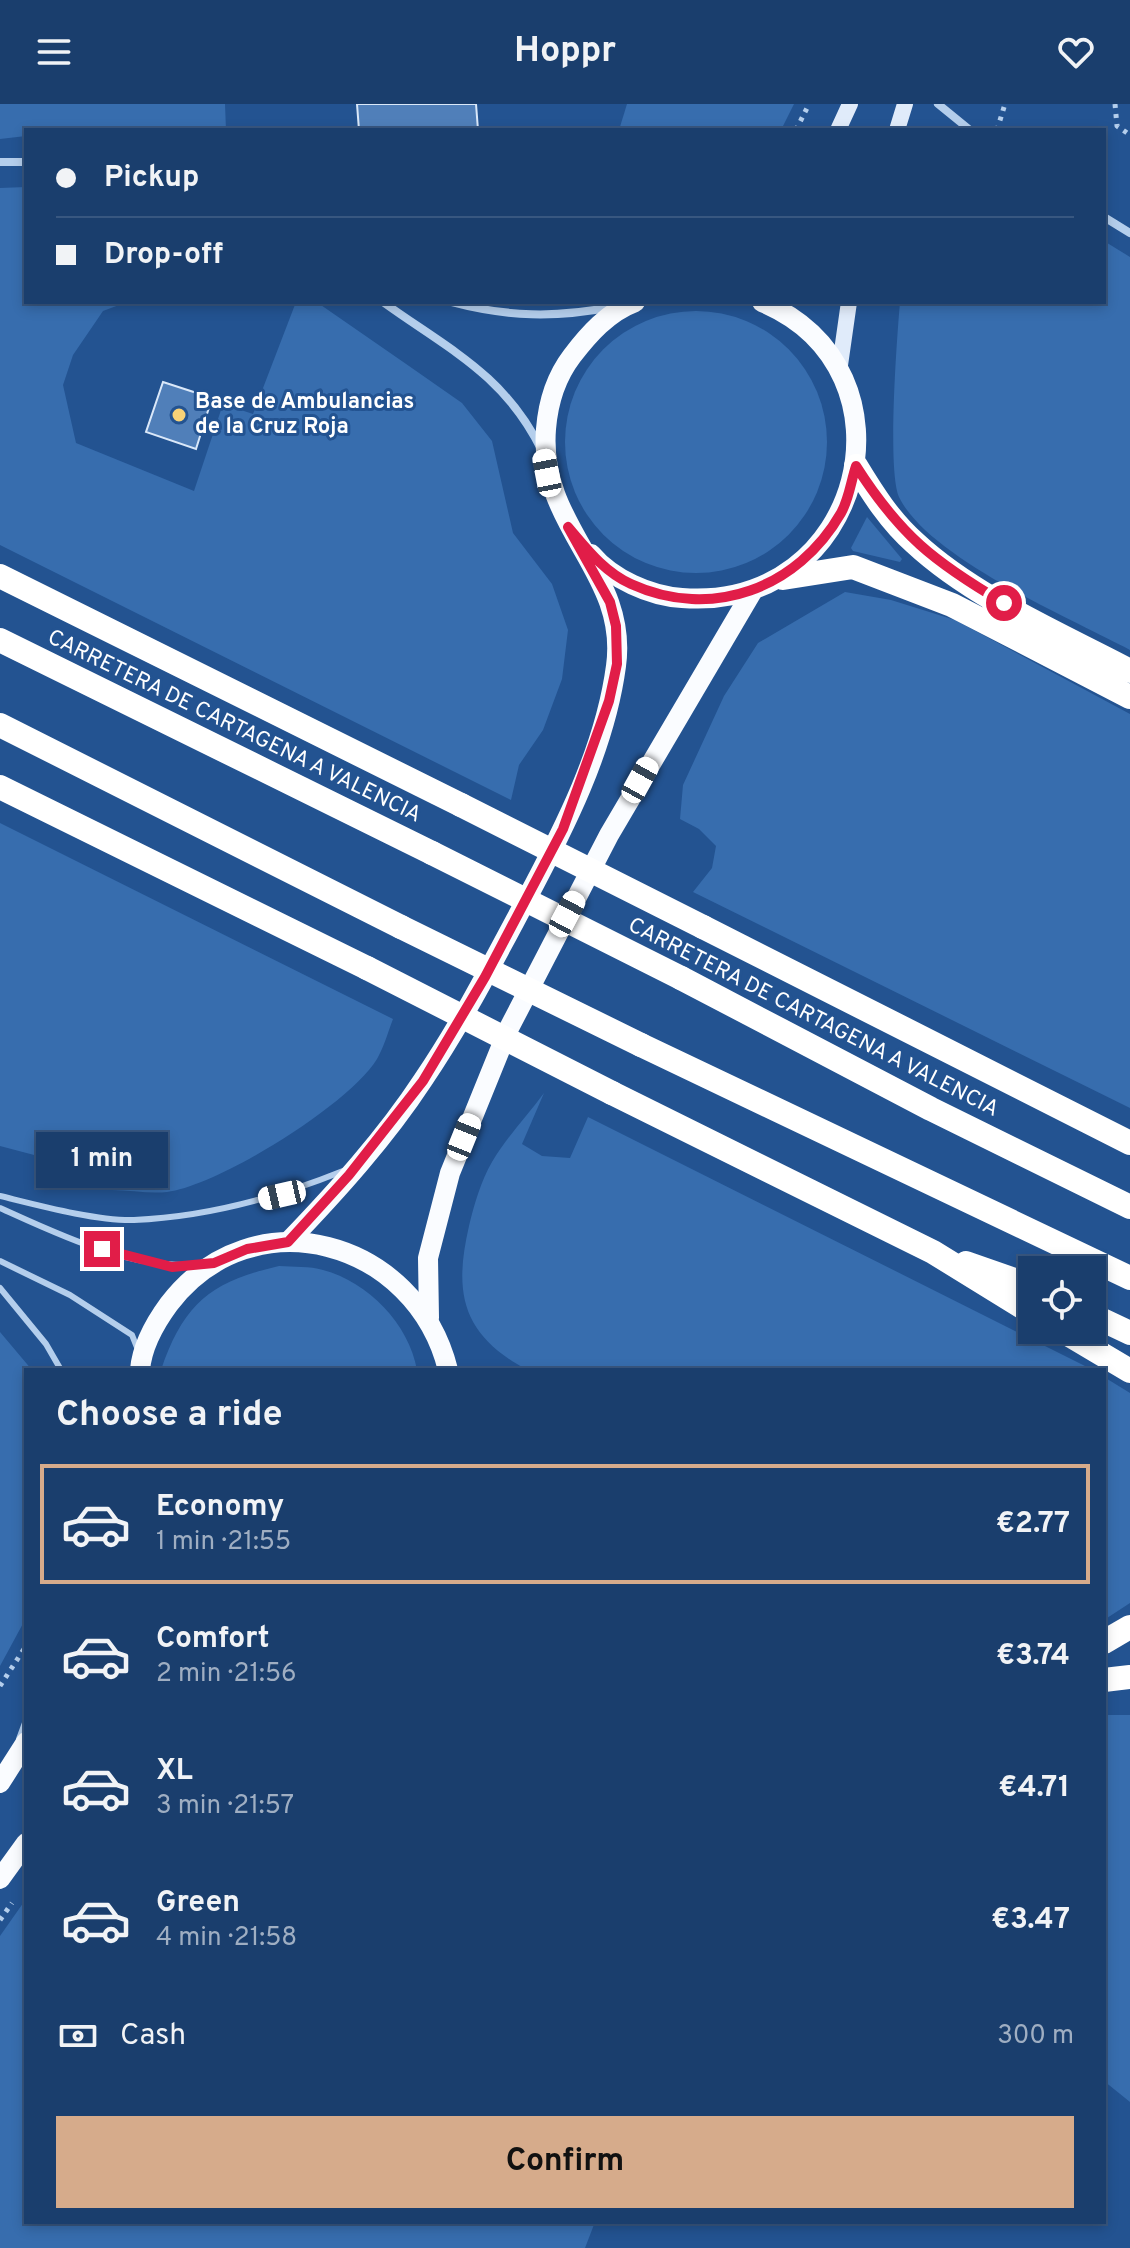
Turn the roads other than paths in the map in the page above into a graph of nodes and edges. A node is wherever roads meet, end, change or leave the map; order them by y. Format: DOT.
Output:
graph roads {
  1 [pos="850,104"];
  2 [pos="905,104"];
  3 [pos="938,104"];
  4 [pos="839,128"];
  5 [pos="898,128"];
  6 [pos="968,128"];
  7 [pos="0,162"];
  8 [pos="24,162"];
  9 [pos="1106,218"];
  10 [pos="1130,233"];
  11 [pos="386,304"];
  12 [pos="461,304"];
  13 [pos="627,304"];
  14 [pos="631,304"];
  15 [pos="766,304"];
  16 [pos="849,304"];
  17 [pos="839,372"];
  18 [pos="544,454"];
  19 [pos="856,466"];
  20 [pos="568,527"];
  21 [pos="0,576"];
  22 [pos="783,578"];
  23 [pos="752,592"];
  24 [pos="0,640"];
  25 [pos="1130,671"];
  26 [pos="1130,697"];
  27 [pos="0,725"];
  28 [pos="0,787"];
  29 [pos="1130,1143"];
  30 [pos="357,1165"];
  31 [pos="0,1196"];
  32 [pos="1130,1207"];
  33 [pos="0,1208"];
  34 [pos="288,1242"];
  35 [pos="933,1252"];
  36 [pos="0,1261"];
  37 [pos="214,1263"];
  38 [pos="1130,1278"];
  39 [pos="1018,1281"];
  40 [pos="0,1288"];
  41 [pos="1018,1304"];
  42 [pos="429,1318"];
  43 [pos="1106,1322"];
  44 [pos="1130,1333"];
  45 [pos="1085,1344"];
  46 [pos="140,1364"];
  47 [pos="60,1368"];
  48 [pos="447,1368"];
  49 [pos="1130,1371"];
  50 [pos="1130,1627"];
  51 [pos="1106,1641"];
  52 [pos="1130,1677"];
  53 [pos="1106,1680"];
  54 [pos="24,1725"];
  55 [pos="24,1745"];
  56 [pos="3,1777"];
  57 [pos="24,1846"];
  58 [pos="0,1879"];
  1 -- 4 [label="main road"];
  2 -- 5 [label="main road"];
  3 -- 6 [label="street"];
  7 -- 8 [label="street"];
  9 -- 10 [label="street"];
  11 -- 18 [label="street"];
  12 -- 13 [label="street"];
  14 -- 18 [label="main road"];
  15 -- 17 [label="main road"];
  16 -- 17 [label="main road"];
  17 -- 19 [label="main road"];
  18 -- 20 [label="main road"];
  19 -- 22 [label="main road"];
  19 -- 25 [label="highway"];
  20 -- 23 [label="main road"];
  20 -- 30 [label="main road"];
  21 -- 29 [label="highway, bridge"];
  22 -- 23 [label="main road"];
  22 -- 26 [label="highway"];
  23 -- 42 [label="main road"];
  24 -- 32 [label="highway, CARRETERA DE CARTAGENA A VALENCIA, bridge"];
  27 -- 38 [label="highway, bridge"];
  28 -- 35 [label="highway, bridge"];
  30 -- 31 [label="lane"];
  30 -- 34 [label="main road"];
  33 -- 37 [label="lane"];
  34 -- 37 [label="main road"];
  34 -- 42 [label="main road"];
  35 -- 39 [label="highway"];
  35 -- 41 [label="highway"];
  36 -- 46 [label="lane"];
  37 -- 46 [label="main road"];
  40 -- 47 [label="lane"];
  42 -- 48 [label="main road"];
  43 -- 44 [label="highway"];
  45 -- 49 [label="highway"];
  50 -- 51 [label="highway"];
  52 -- 53 [label="highway"];
  54 -- 56 [label="lane"];
  55 -- 56 [label="main road"];
  57 -- 58 [label="main road"];
}
